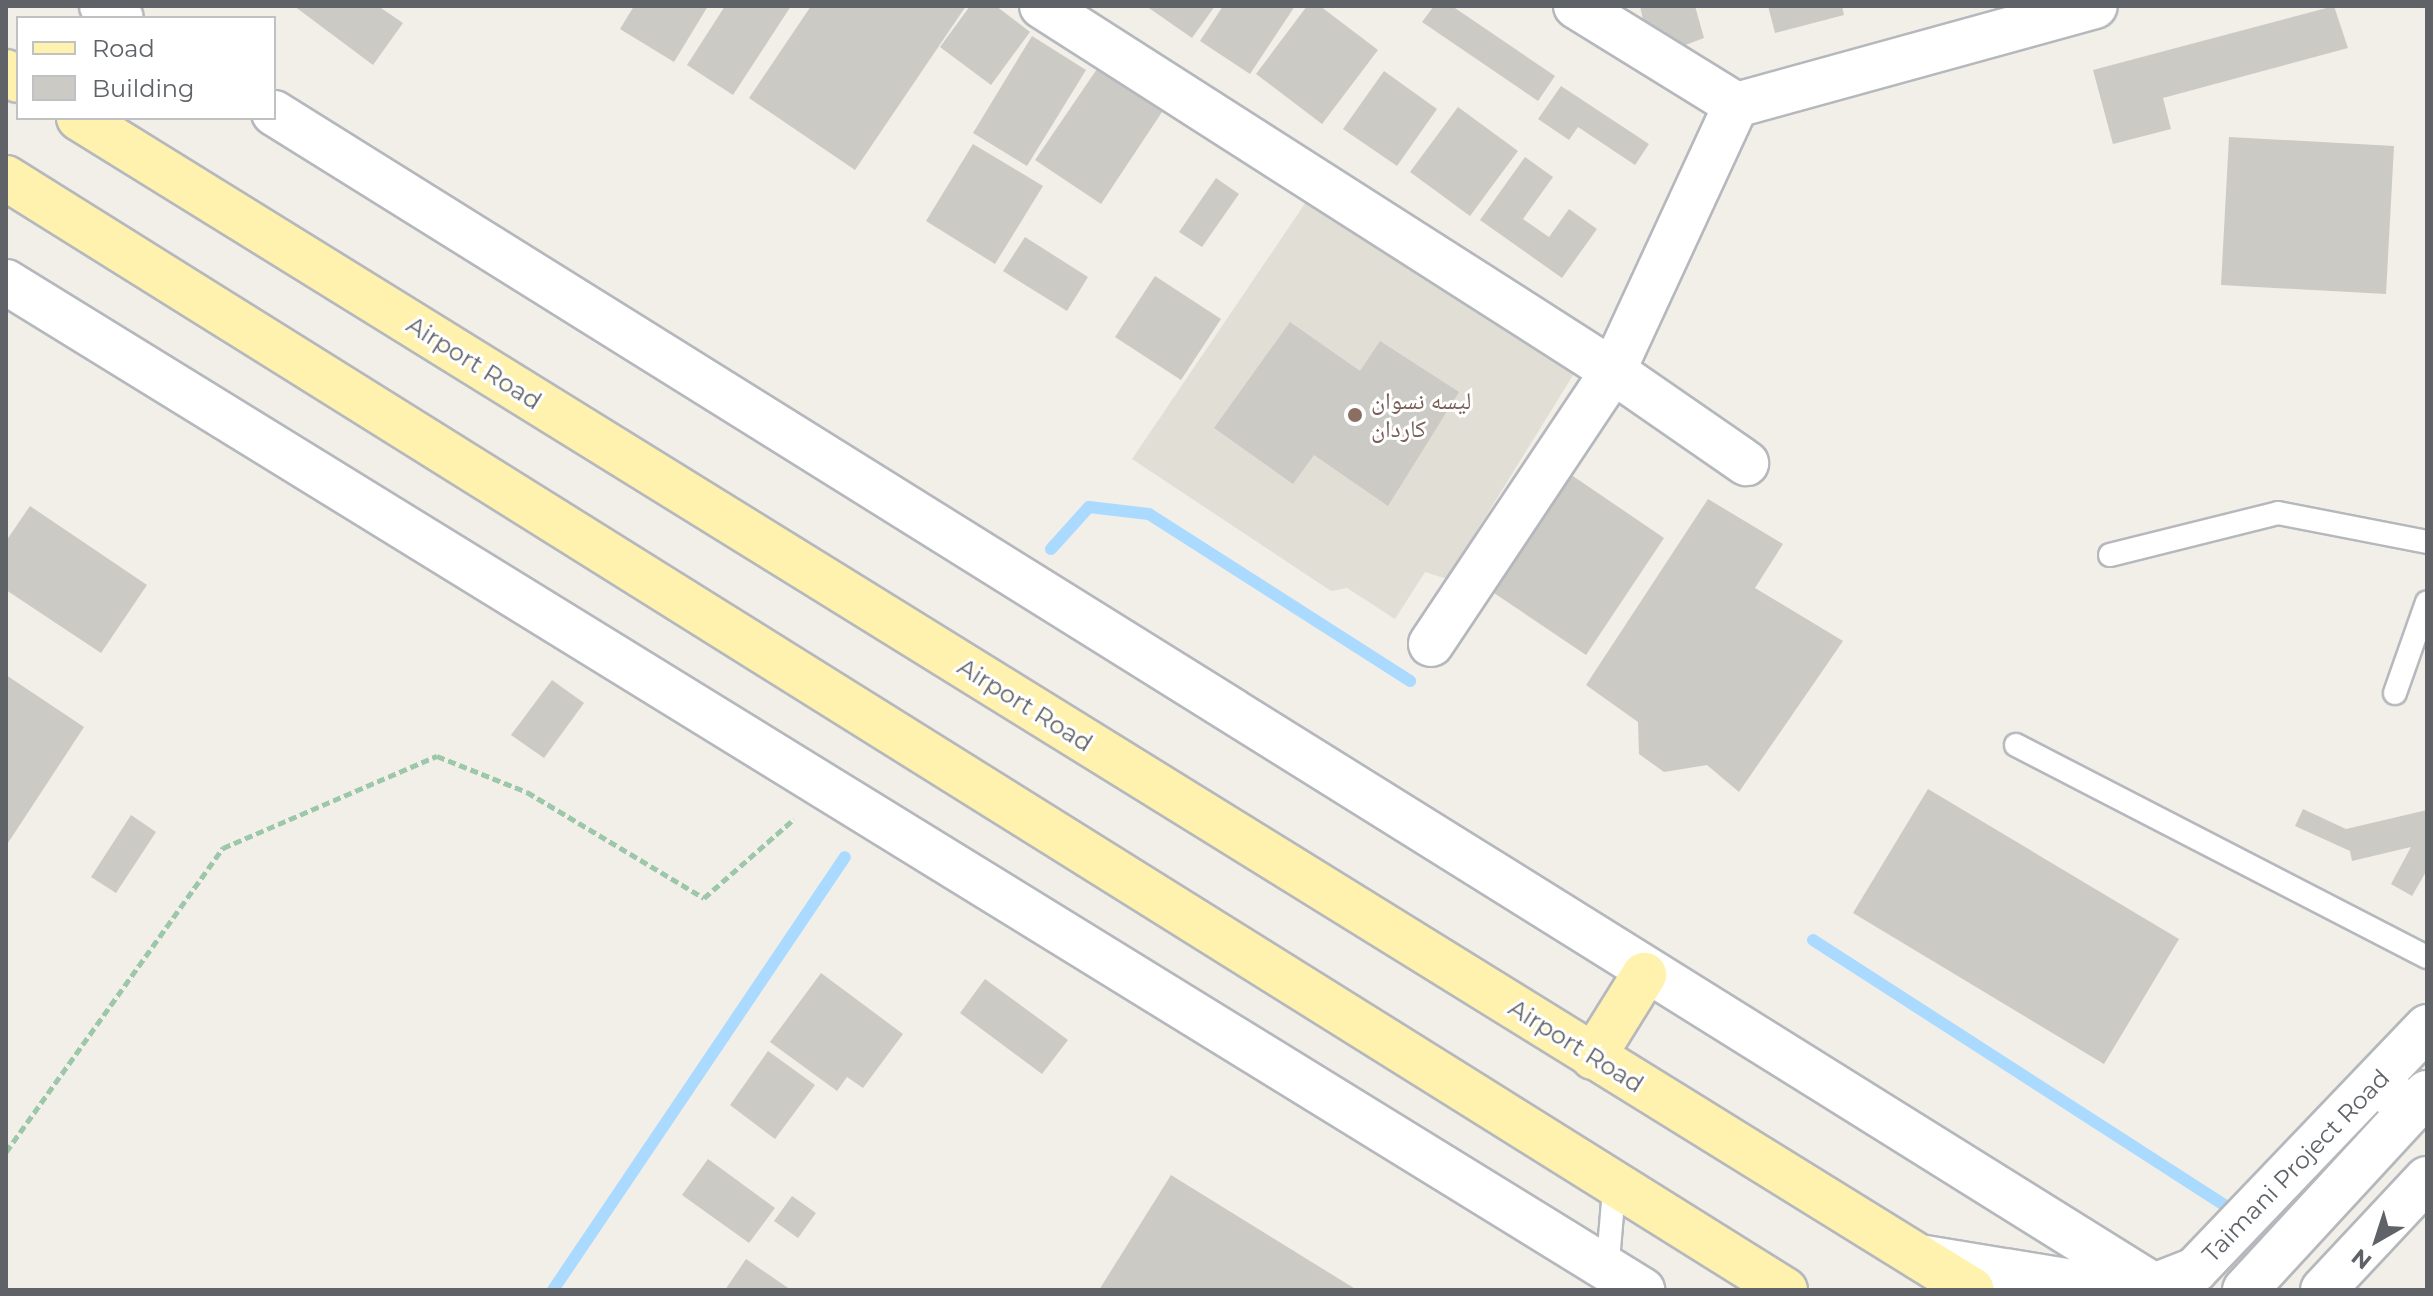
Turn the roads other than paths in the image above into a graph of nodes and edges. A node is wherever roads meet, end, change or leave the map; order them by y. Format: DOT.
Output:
graph roads {
  1 [pos="1042,6"];
  2 [pos="1576,6"];
  3 [pos="2095,6"];
  4 [pos="1736,105"];
  5 [pos="276,114"];
  6 [pos="82,120"];
  7 [pos="6,178"];
  8 [pos="6,282"];
  9 [pos="1613,371"];
  10 [pos="1746,463"];
  11 [pos="2427,542"];
  12 [pos="2110,555"];
  13 [pos="2427,602"];
  14 [pos="1431,644"];
  15 [pos="2395,693"];
  16 [pos="2016,745"];
  17 [pos="2427,957"];
  18 [pos="1644,975"];
  19 [pos="2427,1027"];
  20 [pos="1593,1057"];
  21 [pos="2405,1095"];
  22 [pos="1614,1189"];
  23 [pos="2422,1194"];
  24 [pos="1914,1256"];
  25 [pos="1620,1283"];
  26 [pos="2154,1286"];
  27 [pos="1785,1290"];
  28 [pos="1972,1290"];
  29 [pos="2245,1290"];
  30 [pos="2323,1290"];
  1 -- 9 [label="street"];
  2 -- 4 [label="street"];
  3 -- 4 [label="street"];
  4 -- 9 [label="street"];
  5 -- 18 [label="street"];
  6 -- 20 [label="main road, Airport Road"];
  7 -- 22 [label="main road"];
  8 -- 25 [label="street"];
  9 -- 10 [label="street"];
  9 -- 14 [label="street"];
  11 -- 12 [label="lane"];
  13 -- 15 [label="lane"];
  16 -- 17 [label="lane"];
  18 -- 20 [label="main road"];
  18 -- 26 [label="street"];
  19 -- 21 [label="street, Taimani Project Road"];
  20 -- 24 [label="main road, Airport Road"];
  21 -- 26 [label="street, Taimani Project Road"];
  21 -- 29 [label="street, Taimani Project Road"];
  22 -- 25 [label="lane"];
  22 -- 27 [label="main road"];
  23 -- 30 [label="street"];
  24 -- 26 [label="street, Taimani Project Road"];
  24 -- 28 [label="main road, Airport Road"];
}
